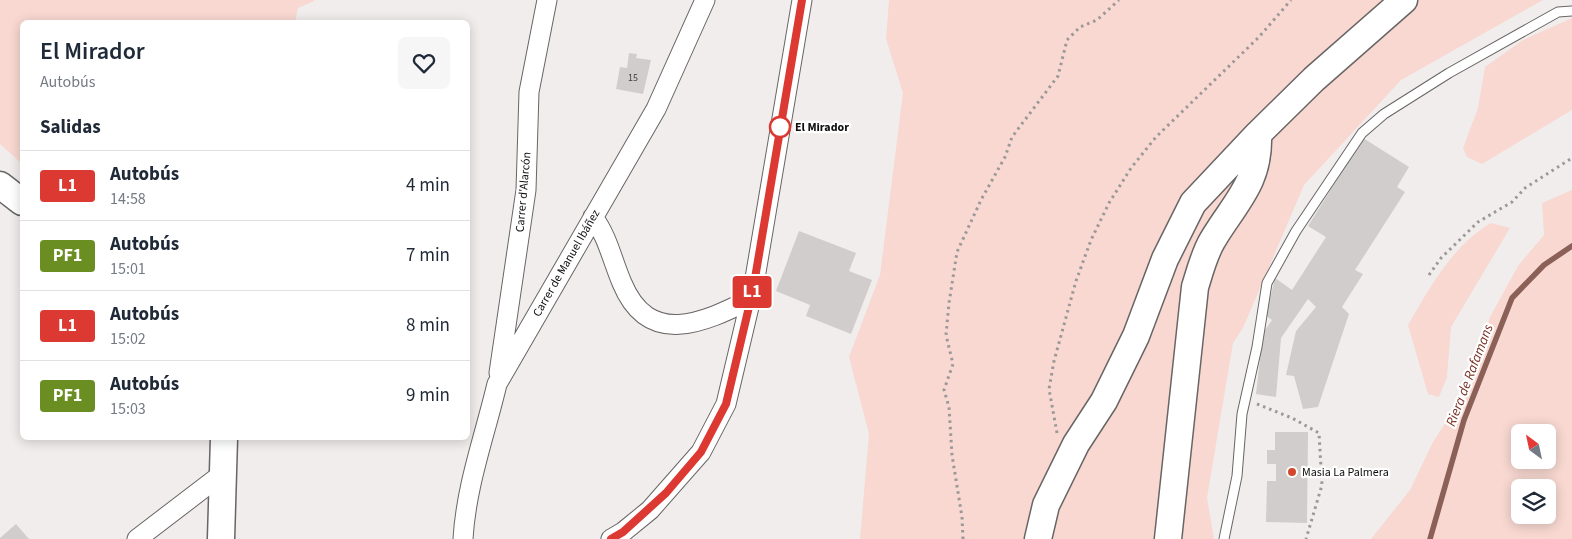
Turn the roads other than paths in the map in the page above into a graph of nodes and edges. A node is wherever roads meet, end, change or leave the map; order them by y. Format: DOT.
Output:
graph roads {
  1 [pos="547,0"];
  2 [pos="705,0"];
  3 [pos="802,0"];
  4 [pos="1404,0"];
  5 [pos="1572,11"];
  6 [pos="1258,134"];
  7 [pos="0,185"];
  8 [pos="20,200"];
  9 [pos="593,216"];
  10 [pos="751,299"];
  11 [pos="497,384"];
  12 [pos="224,440"];
  13 [pos="222,474"];
  14 [pos="137,539"];
  15 [pos="222,539"];
  16 [pos="463,539"];
  17 [pos="610,539"];
  18 [pos="1038,539"];
  19 [pos="1168,539"];
  20 [pos="1224,539"];
  1 -- 11 [label="street, Carrer d'Alarcón"];
  2 -- 9 [label="street, Carrer de Manuel Ibáñez"];
  3 -- 10 [label="street"];
  4 -- 6 [label="street"];
  5 -- 20 [label="lane"];
  6 -- 18 [label="street"];
  6 -- 19 [label="street"];
  7 -- 8 [label="street"];
  9 -- 10 [label="street"];
  9 -- 11 [label="street, Carrer de Manuel Ibáñez"];
  10 -- 17 [label="street"];
  11 -- 16 [label="street, Carrer de Manuel Ibáñez"];
  12 -- 13 [label="street"];
  13 -- 14 [label="street"];
  13 -- 15 [label="street"];
}
